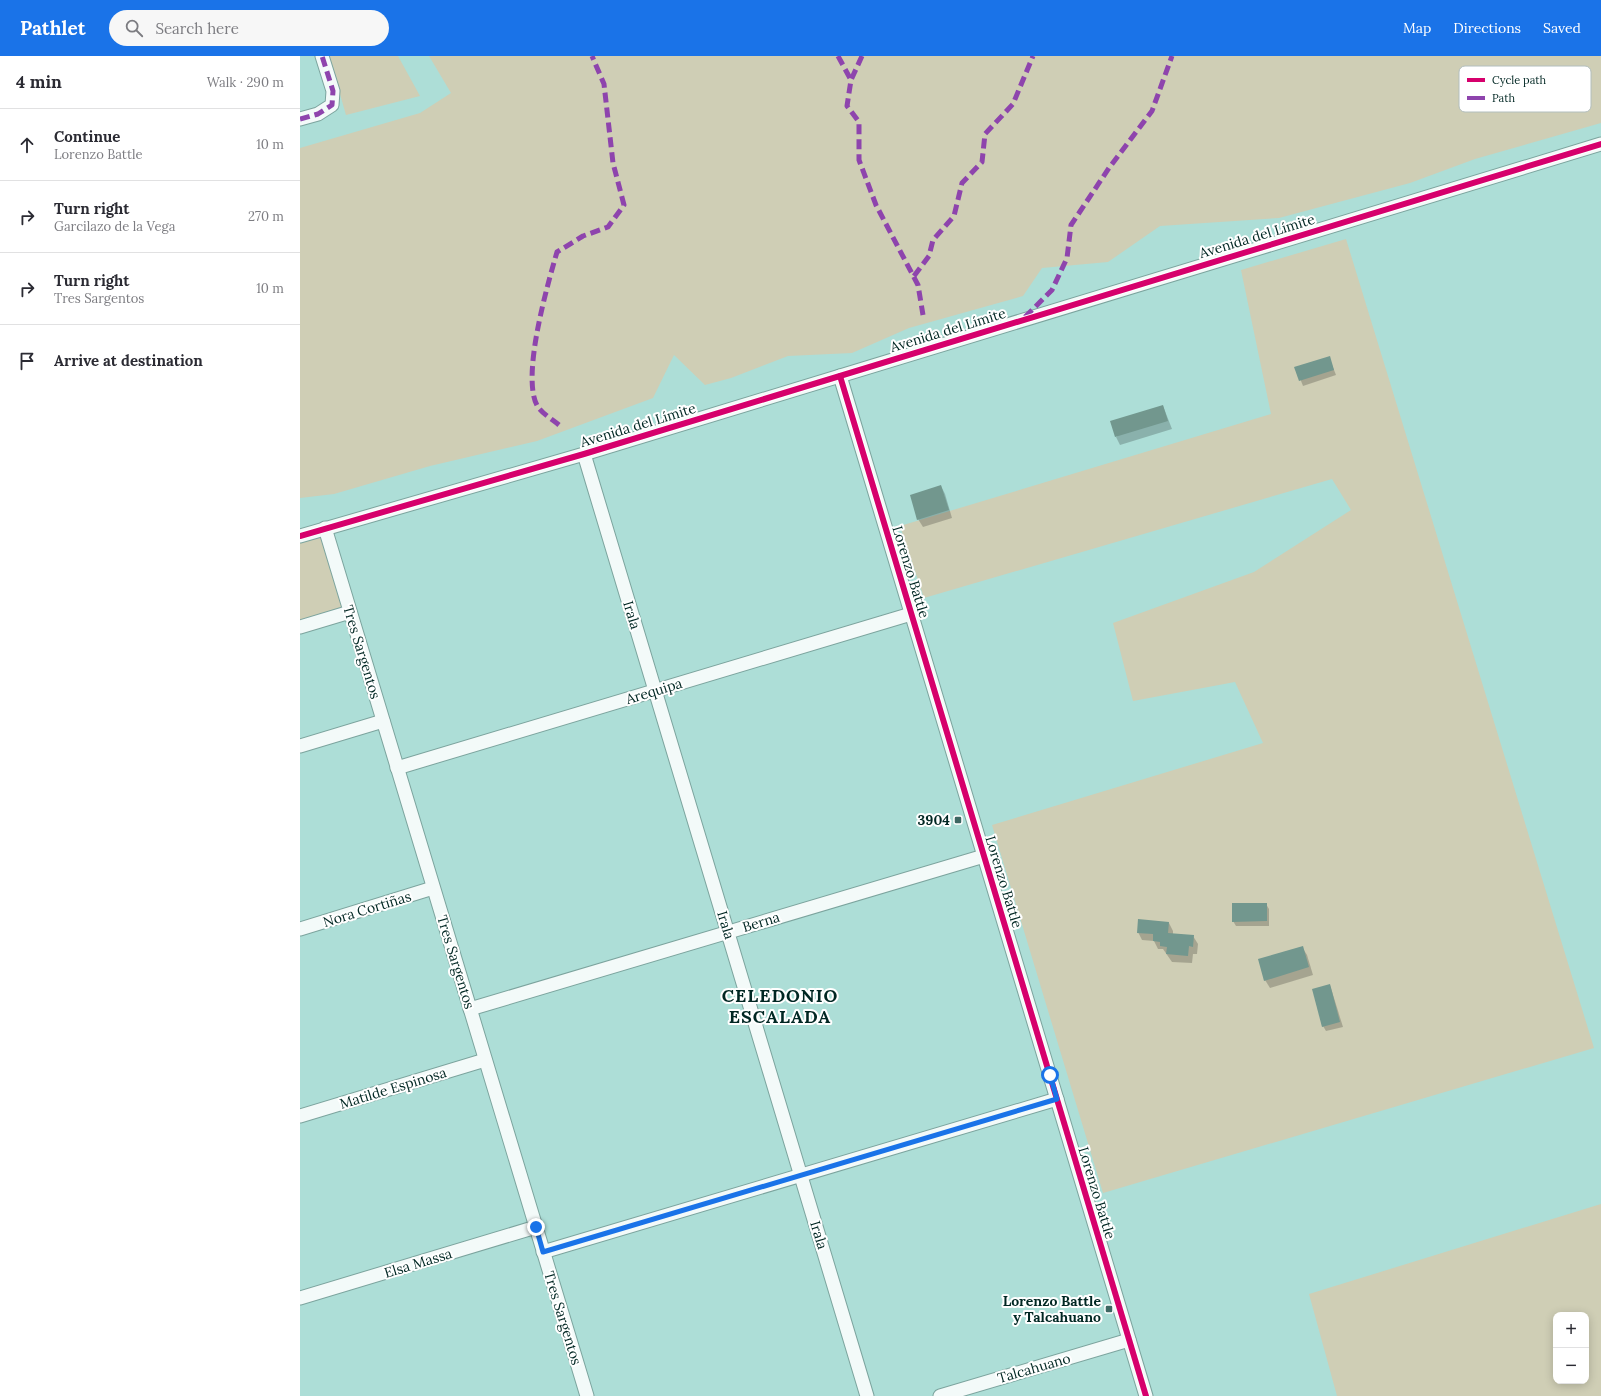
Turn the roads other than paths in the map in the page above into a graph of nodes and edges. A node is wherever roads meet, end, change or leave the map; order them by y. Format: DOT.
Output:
graph roads {
  1 [pos="322,56"];
  2 [pos="300,119"];
  3 [pos="1601,144"];
  4 [pos="840,376"];
  5 [pos="584,454"];
  6 [pos="325,528"];
  7 [pos="300,536"];
  8 [pos="350,612"];
  9 [pos="911,614"];
  10 [pos="300,627"];
  11 [pos="655,691"];
  12 [pos="383,721"];
  13 [pos="300,746"];
  14 [pos="397,768"];
  15 [pos="984,856"];
  16 [pos="434,888"];
  17 [pos="300,929"];
  18 [pos="728,932"];
  19 [pos="470,1009"];
  20 [pos="485,1060"];
  21 [pos="1057,1099"];
  22 [pos="300,1116"];
  23 [pos="801,1175"];
  24 [pos="536,1227"];
  25 [pos="543,1252"];
  26 [pos="300,1298"];
  27 [pos="1129,1340"];
  28 [pos="587,1396"];
  29 [pos="867,1396"];
  30 [pos="940,1396"];
  31 [pos="1146,1396"];
  1 -- 2 [label="street"];
  3 -- 4 [label="street, Avenida del Límite"];
  4 -- 5 [label="street, Avenida del Límite"];
  4 -- 9 [label="street, Lorenzo Battle"];
  5 -- 6 [label="street, Avenida del Límite"];
  5 -- 11 [label="street, Irala"];
  6 -- 7 [label="street, Avenida del Límite"];
  6 -- 8 [label="street, Tres Sargentos"];
  8 -- 10 [label="street"];
  8 -- 12 [label="street, Tres Sargentos"];
  9 -- 11 [label="street, Arequipa"];
  9 -- 15 [label="street, Lorenzo Battle"];
  11 -- 14 [label="street, Arequipa"];
  11 -- 18 [label="street, Irala"];
  12 -- 13 [label="street"];
  12 -- 14 [label="street, Tres Sargentos"];
  14 -- 16 [label="street, Tres Sargentos"];
  15 -- 18 [label="street, Berna"];
  15 -- 21 [label="street, Lorenzo Battle"];
  16 -- 17 [label="street, Nora Cortiñas"];
  16 -- 19 [label="street, Tres Sargentos"];
  18 -- 19 [label="street, Berna"];
  18 -- 23 [label="street, Irala"];
  19 -- 20 [label="street, Tres Sargentos"];
  20 -- 22 [label="street, Matilde Espinosa"];
  20 -- 24 [label="street, Tres Sargentos"];
  21 -- 23 [label="street"];
  21 -- 27 [label="street, Lorenzo Battle"];
  23 -- 25 [label="street"];
  23 -- 29 [label="street, Irala"];
  24 -- 25 [label="street, Tres Sargentos"];
  24 -- 26 [label="street, Elsa Massa"];
  25 -- 28 [label="street, Tres Sargentos"];
  27 -- 30 [label="street, Talcahuano"];
  27 -- 31 [label="street, Lorenzo Battle"];
}
